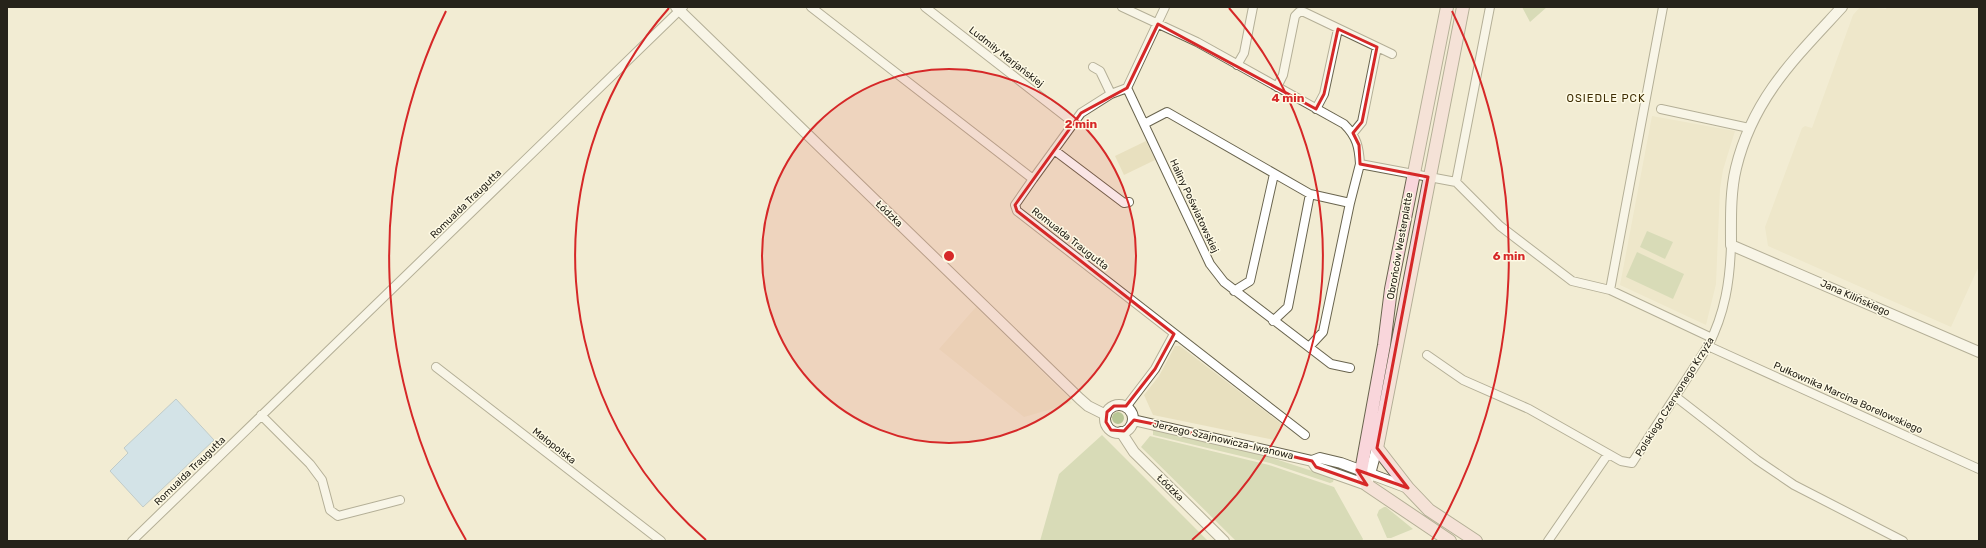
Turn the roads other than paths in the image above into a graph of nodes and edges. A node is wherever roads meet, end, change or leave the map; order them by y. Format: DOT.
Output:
graph roads {
  1 [pos="811,7"];
  2 [pos="925,7"];
  3 [pos="1122,7"];
  4 [pos="1165,7"];
  5 [pos="1253,7"];
  6 [pos="1447,7"];
  7 [pos="1463,7"];
  8 [pos="1490,7"];
  9 [pos="1663,7"];
  10 [pos="1842,7"];
  11 [pos="680,8"];
  12 [pos="1158,24"];
  13 [pos="1338,29"];
  14 [pos="1377,47"];
  15 [pos="1392,54"];
  16 [pos="1237,64"];
  17 [pos="1093,67"];
  18 [pos="1277,87"];
  19 [pos="1127,88"];
  20 [pos="1111,94"];
  21 [pos="1316,109"];
  22 [pos="1661,109"];
  23 [pos="1074,123"];
  24 [pos="1144,124"];
  25 [pos="1749,128"];
  26 [pos="1353,133"];
  27 [pos="1054,150"];
  28 [pos="1360,164"];
  29 [pos="1274,174"];
  30 [pos="1414,175"];
  31 [pos="1428,177"];
  32 [pos="1034,178"];
  33 [pos="1456,182"];
  34 [pos="1310,194"];
  35 [pos="1129,202"];
  36 [pos="1350,202"];
  37 [pos="1731,245"];
  38 [pos="1610,290"];
  39 [pos="1234,291"];
  40 [pos="1273,320"];
  41 [pos="1174,334"];
  42 [pos="1712,338"];
  43 [pos="1708,346"];
  44 [pos="1309,348"];
  45 [pos="1979,352"];
  46 [pos="1427,356"];
  47 [pos="436,367"];
  48 [pos="1350,368"];
  49 [pos="1676,397"];
  50 [pos="1126,407"];
  51 [pos="261,415"];
  52 [pos="1106,415"];
  53 [pos="1133,420"];
  54 [pos="1122,432"];
  55 [pos="1305,435"];
  56 [pos="1377,448"];
  57 [pos="1608,454"];
  58 [pos="1312,461"];
  59 [pos="1979,469"];
  60 [pos="1366,477"];
  61 [pos="1408,488"];
  62 [pos="400,500"];
  63 [pos="132,541"];
  64 [pos="661,541"];
  65 [pos="1224,541"];
  66 [pos="1450,541"];
  67 [pos="1476,541"];
  68 [pos="1548,541"];
  69 [pos="1902,541"];
  1 -- 32 [label="street"];
  2 -- 23 [label="street, Ludmiły Marjańskiej"];
  3 -- 12 [label="street"];
  4 -- 12 [label="street"];
  5 -- 16 [label="street"];
  6 -- 30 [label="main road, Obrońców Westerplatte"];
  7 -- 31 [label="main road, Obrońców Westerplatte"];
  8 -- 33 [label="street"];
  9 -- 38 [label="street"];
  10 -- 25 [label="street, Polskiego Czerwonego Krzyża"];
  11 -- 51 [label="street, Romualda Traugutta"];
  11 -- 52 [label="street, Łódzka"];
  12 -- 16 [label="street"];
  12 -- 19 [label="street"];
  13 -- 14 [label="street"];
  13 -- 18 [label="street"];
  13 -- 21 [label="street"];
  14 -- 15 [label="street"];
  14 -- 26 [label="street"];
  16 -- 18 [label="street"];
  17 -- 20 [label="street"];
  18 -- 21 [label="street"];
  19 -- 20 [label="street"];
  19 -- 24 [label="street, Haliny Poświatowskiej"];
  20 -- 23 [label="street"];
  21 -- 26 [label="street"];
  22 -- 25 [label="street"];
  23 -- 27 [label="street"];
  24 -- 29 [label="street"];
  24 -- 39 [label="street, Haliny Poświatowskiej"];
  25 -- 37 [label="street, Polskiego Czerwonego Krzyża"];
  26 -- 28 [label="street"];
  27 -- 32 [label="street"];
  27 -- 35 [label="street"];
  28 -- 30 [label="street"];
  28 -- 36 [label="street"];
  29 -- 34 [label="street"];
  29 -- 39 [label="street"];
  30 -- 31 [label="street"];
  30 -- 60 [label="main road, Obrońców Westerplatte"];
  31 -- 33 [label="street"];
  31 -- 56 [label="main road, Obrońców Westerplatte"];
  32 -- 41 [label="street, Romualda Traugutta"];
  33 -- 38 [label="street"];
  34 -- 36 [label="street"];
  34 -- 40 [label="street"];
  36 -- 44 [label="street"];
  37 -- 42 [label="street, Polskiego Czerwonego Krzyża"];
  37 -- 45 [label="street, Jana Kilińskiego"];
  38 -- 42 [label="street"];
  39 -- 40 [label="street, Haliny Poświatowskiej"];
  40 -- 44 [label="street, Haliny Poświatowskiej"];
  41 -- 50 [label="street"];
  41 -- 55 [label="street, Romualda Traugutta"];
  42 -- 43 [label="street, Polskiego Czerwonego Krzyża"];
  43 -- 49 [label="street, Polskiego Czerwonego Krzyża"];
  43 -- 59 [label="street, Pułkownika Marcina Borelowskiego"];
  44 -- 48 [label="street, Haliny Poświatowskiej"];
  46 -- 57 [label="street"];
  47 -- 64 [label="street, Małopolska"];
  49 -- 57 [label="street, Polskiego Czerwonego Krzyża"];
  49 -- 69 [label="street"];
  50 -- 52 [label="street"];
  50 -- 53 [label="street"];
  51 -- 62 [label="street"];
  51 -- 63 [label="street, Romualda Traugutta"];
  52 -- 54 [label="street"];
  53 -- 54 [label="street"];
  53 -- 58 [label="street, Jerzego Szajnowicza-Iwanowa"];
  54 -- 65 [label="street, Łódzka"];
  56 -- 60 [label="street, Obrońców Westerplatte"];
  56 -- 61 [label="main road"];
  57 -- 68 [label="street"];
  58 -- 60 [label="street, Jerzego Szajnowicza-Iwanowa"];
  58 -- 60 [label="street, Jerzego Szajnowicza-Iwanowa"];
  60 -- 61 [label="street, Jerzego Szajnowicza-Iwanowa"];
  60 -- 66 [label="main road"];
  61 -- 67 [label="main road, Jerzego Szajnowicza-Iwanowa"];
}
